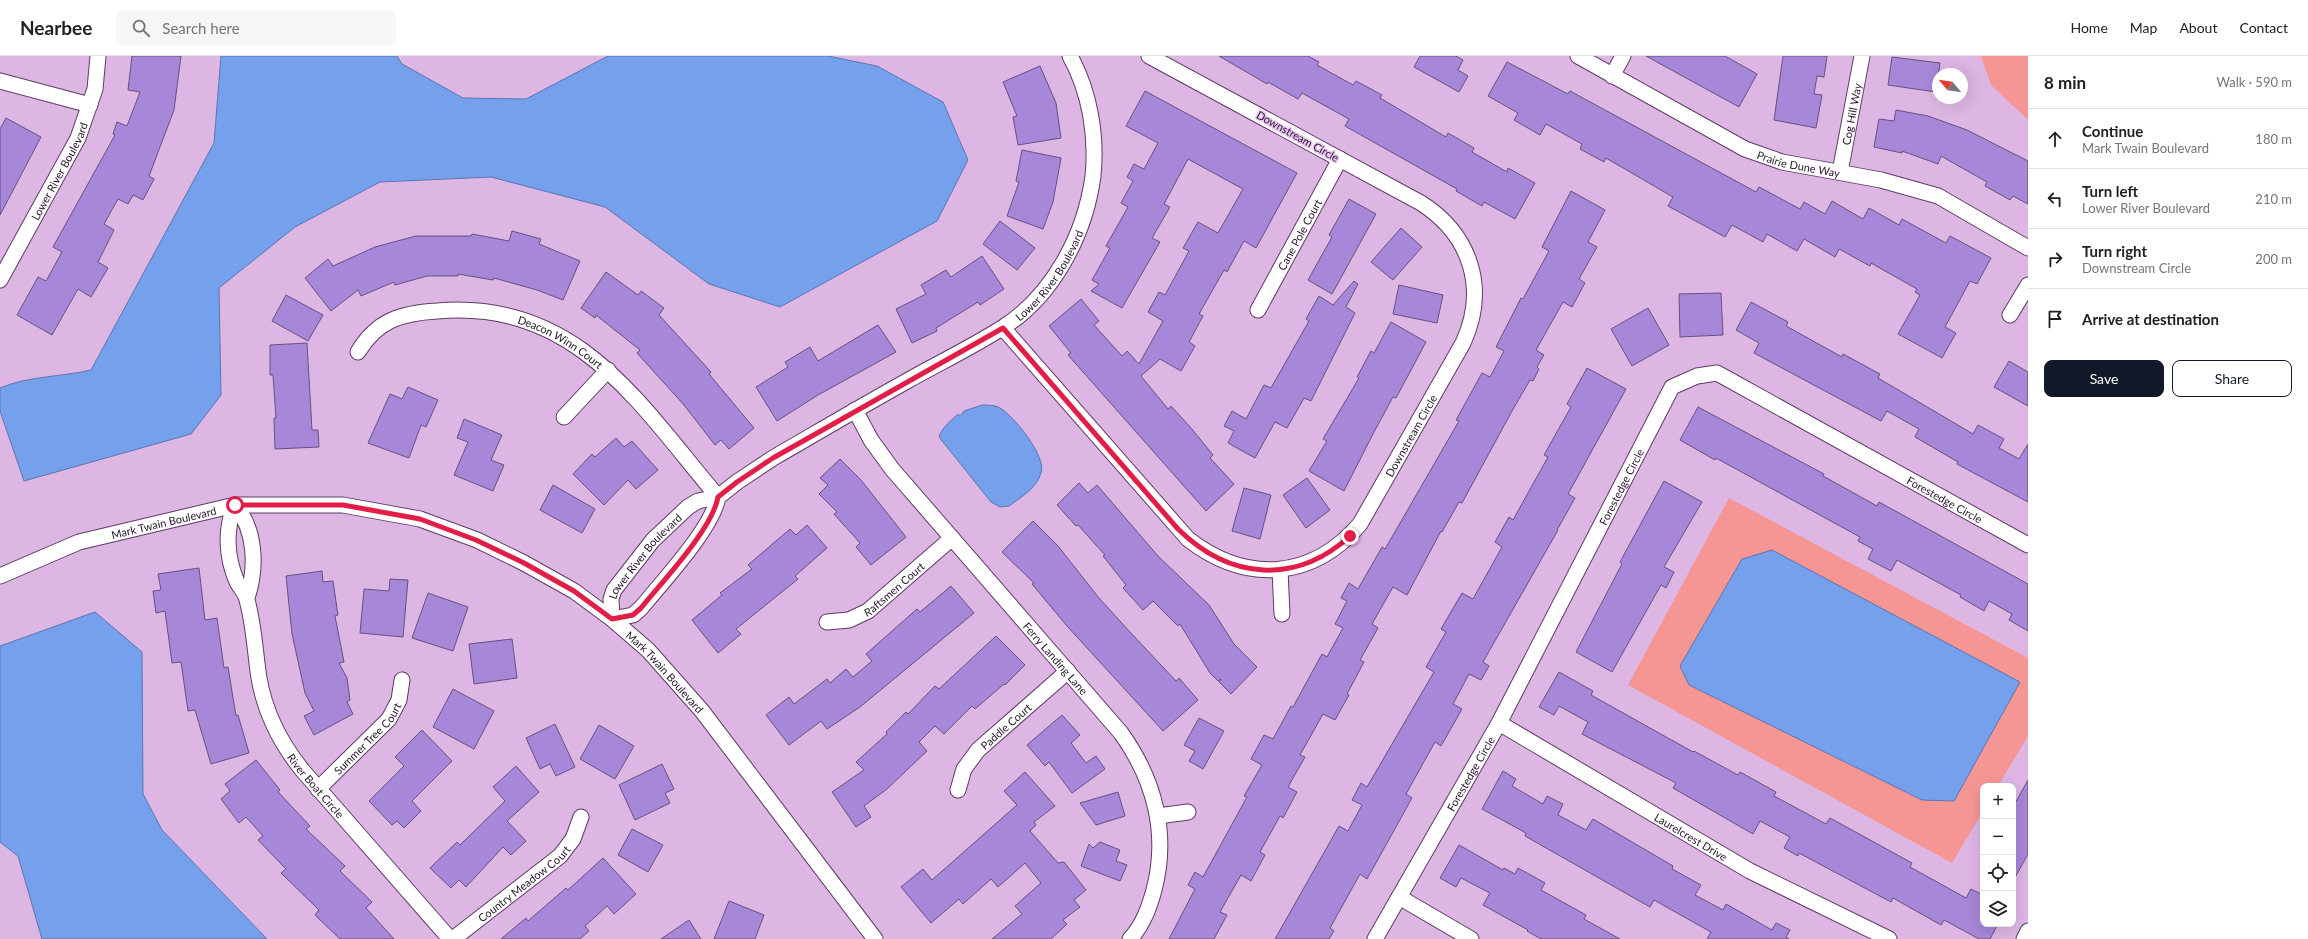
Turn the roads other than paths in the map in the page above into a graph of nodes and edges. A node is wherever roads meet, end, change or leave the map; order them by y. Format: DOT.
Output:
graph roads {
  1 [pos="98,56"];
  2 [pos="1149,56"];
  3 [pos="1578,56"];
  4 [pos="1623,56"];
  5 [pos="1862,56"];
  6 [pos="1072,57"];
  7 [pos="1612,76"];
  8 [pos="0,81"];
  9 [pos="90,105"];
  10 [pos="1340,159"];
  11 [pos="1840,172"];
  12 [pos="2028,248"];
  13 [pos="0,280"];
  14 [pos="2028,284"];
  15 [pos="1258,310"];
  16 [pos="2010,315"];
  17 [pos="1003,328"];
  18 [pos="358,352"];
  19 [pos="608,370"];
  20 [pos="855,410"];
  21 [pos="564,417"];
  22 [pos="718,497"];
  23 [pos="235,505"];
  24 [pos="952,538"];
  25 [pos="2028,545"];
  26 [pos="1280,570"];
  27 [pos="0,576"];
  28 [pos="247,598"];
  29 [pos="1282,614"];
  30 [pos="612,619"];
  31 [pos="827,622"];
  32 [pos="1068,671"];
  33 [pos="402,680"];
  34 [pos="1499,723"];
  35 [pos="318,789"];
  36 [pos="958,790"];
  37 [pos="1188,812"];
  38 [pos="1158,816"];
  39 [pos="581,817"];
  40 [pos="1399,897"];
  41 [pos="2028,931"];
  42 [pos="452,939"];
  43 [pos="875,939"];
  44 [pos="1130,939"];
  45 [pos="1375,939"];
  46 [pos="1471,939"];
  47 [pos="1889,939"];
  48 [pos="2024,939"];
  1 -- 9 [label="street, Lower River Boulevard"];
  2 -- 10 [label="street, Downstream Circle"];
  3 -- 7 [label="street, Prairie Dune Way"];
  4 -- 7 [label="street"];
  5 -- 11 [label="street, Cog Hill Way"];
  6 -- 17 [label="street, Lower River Boulevard"];
  7 -- 11 [label="street, Prairie Dune Way"];
  8 -- 9 [label="street"];
  9 -- 13 [label="street, Lower River Boulevard"];
  10 -- 15 [label="street, Cane Pole Court"];
  10 -- 26 [label="street, Downstream Circle"];
  11 -- 12 [label="street, Prairie Dune Way"];
  14 -- 16 [label="street"];
  17 -- 20 [label="street, Lower River Boulevard"];
  17 -- 26 [label="street, Downstream Circle"];
  18 -- 19 [label="street, Deacon Winn Court"];
  19 -- 21 [label="street"];
  19 -- 22 [label="street, Deacon Winn Court"];
  20 -- 22 [label="street, Lower River Boulevard"];
  20 -- 24 [label="street, Ferry Landing Lane"];
  22 -- 30 [label="street, Lower River Boulevard"];
  22 -- 30 [label="street, Lower River Boulevard"];
  23 -- 27 [label="street, Mark Twain Boulevard"];
  23 -- 28 [label="street, River Boat Circle"];
  23 -- 28 [label="street, River Boat Circle"];
  23 -- 30 [label="street, Mark Twain Boulevard"];
  24 -- 31 [label="street, Raftsmen Court"];
  24 -- 32 [label="street, Ferry Landing Lane"];
  25 -- 34 [label="street, Forestedge Circle"];
  26 -- 29 [label="street"];
  28 -- 35 [label="street, River Boat Circle"];
  30 -- 43 [label="street, Mark Twain Boulevard"];
  32 -- 36 [label="street, Paddle Court"];
  32 -- 38 [label="street, Ferry Landing Lane"];
  33 -- 35 [label="street, Summer Tree Court"];
  34 -- 40 [label="street, Forestedge Circle"];
  34 -- 47 [label="street, Laurelcrest Drive"];
  35 -- 42 [label="street, River Boat Circle"];
  37 -- 38 [label="street"];
  38 -- 44 [label="street, Ferry Landing Lane"];
  39 -- 42 [label="street, Country Meadow Court"];
  40 -- 45 [label="street, Forestedge Circle"];
  40 -- 46 [label="street"];
  41 -- 48 [label="street"];
}
